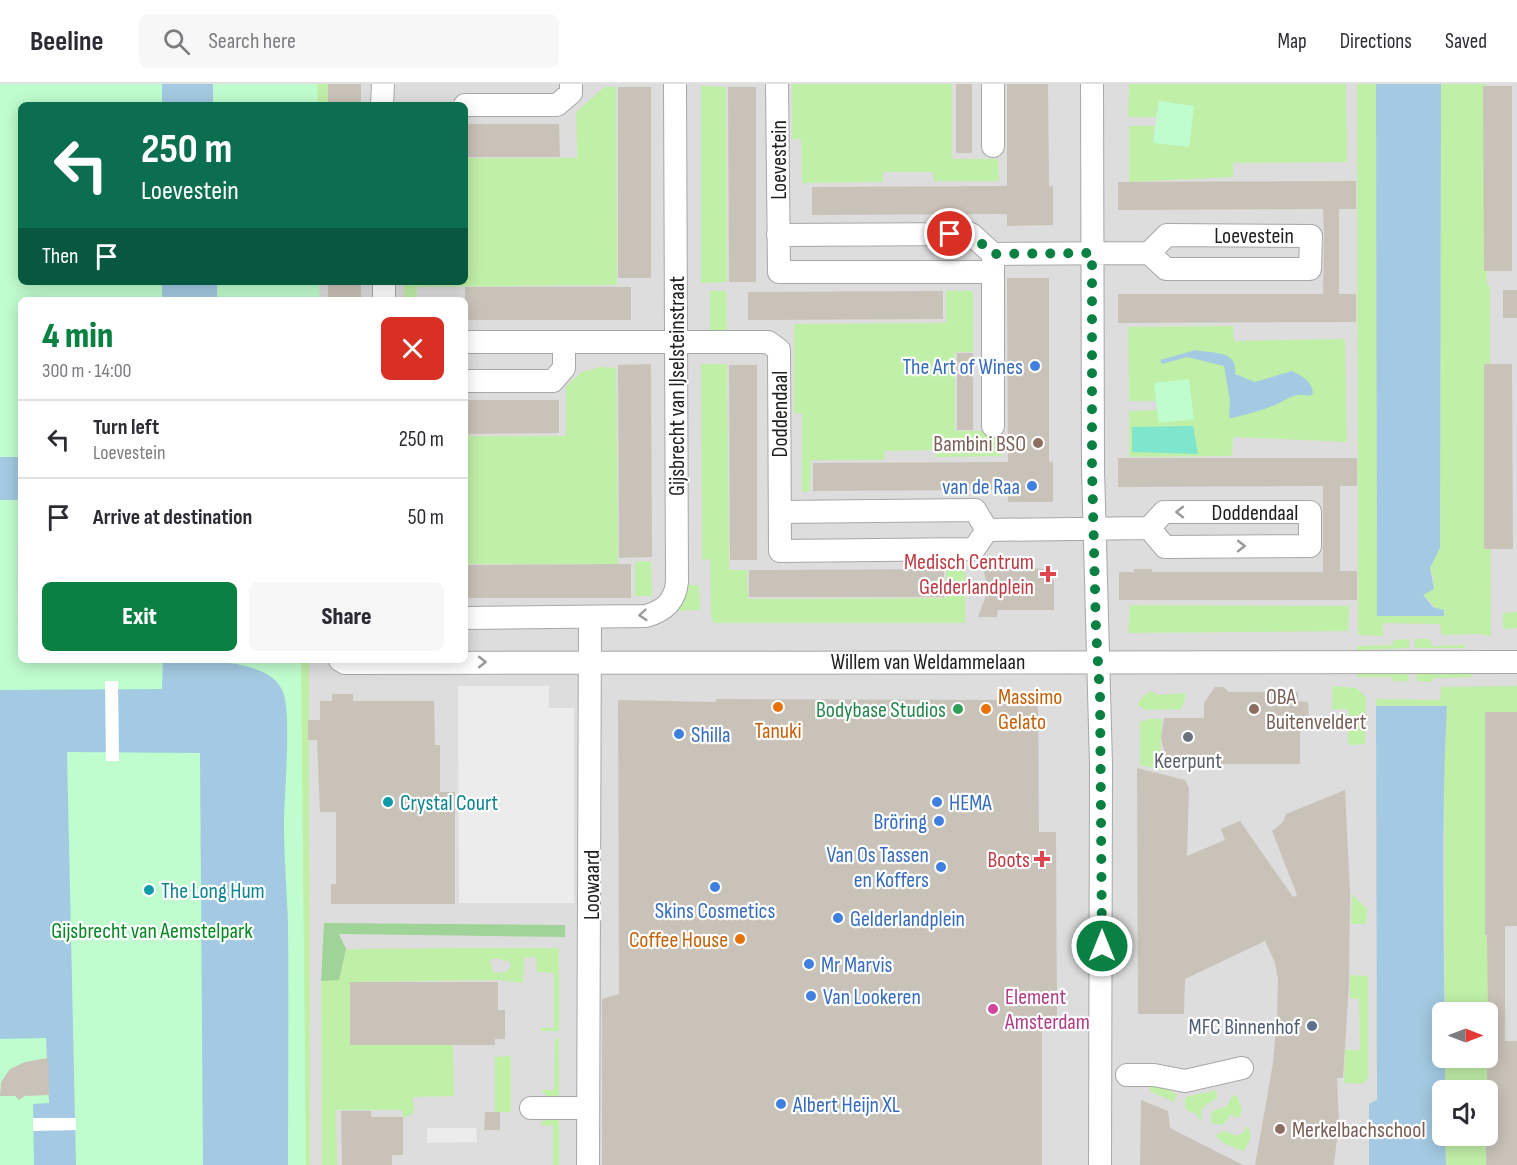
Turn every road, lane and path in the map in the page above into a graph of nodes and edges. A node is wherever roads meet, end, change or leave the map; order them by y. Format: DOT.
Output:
graph roads {
  1 [pos="383,84"];
  2 [pos="571,84"];
  3 [pos="675,84"];
  4 [pos="777,84"];
  5 [pos="993,84"];
  6 [pos="1092,84"];
  7 [pos="382,102"];
  8 [pos="468,105"];
  9 [pos="993,146"];
  10 [pos="778,235"];
  11 [pos="1092,253"];
  12 [pos="1149,253"];
  13 [pos="993,263"];
  14 [pos="468,342"];
  15 [pos="564,342"];
  16 [pos="676,342"];
  17 [pos="468,381"];
  18 [pos="993,426"];
  19 [pos="780,512"];
  20 [pos="1096,528"];
  21 [pos="1149,528"];
  22 [pos="987,530"];
  23 [pos="468,618"];
  24 [pos="590,618"];
  25 [pos="468,662"];
  26 [pos="591,662"];
  27 [pos="1517,662"];
  28 [pos="1098,663"];
  29 [pos="1242,1068"];
  30 [pos="1127,1075"];
  31 [pos="531,1108"];
  32 [pos="588,1108"];
  33 [pos="588,1165"];
  34 [pos="1100,1165"];
  1 -- 7 [label="street"];
  2 -- 8 [label="street"];
  3 -- 16 [label="street, Gijsbrecht van IJselsteinstraat"];
  4 -- 10 [label="street, Loevestein"];
  5 -- 9 [label="street"];
  6 -- 11 [label="street"];
  10 -- 13 [label="street"];
  10 -- 13 [label="street, Loevestein"];
  11 -- 12 [label="street, Loevestein"];
  11 -- 13 [label="street, Loevestein"];
  11 -- 20 [label="street"];
  12 -- 12 [label="street, Loevestein"];
  13 -- 18 [label="street"];
  14 -- 15 [label="street"];
  15 -- 16 [label="street"];
  15 -- 17 [label="street"];
  16 -- 19 [label="street, Doddendaal"];
  16 -- 24 [label="street, Gijsbrecht van IJselsteinstraat, one-way"];
  19 -- 22 [label="street"];
  19 -- 22 [label="street, Doddendaal"];
  20 -- 21 [label="street"];
  20 -- 22 [label="street"];
  20 -- 28 [label="street"];
  21 -- 21 [label="street, Doddendaal, one-way"];
  23 -- 24 [label="street"];
  24 -- 26 [label="street, Loowaard"];
  25 -- 26 [label="street, Willem van Weldammelaan, one-way"];
  26 -- 28 [label="street, Willem van Weldammelaan"];
  26 -- 32 [label="street, Loowaard"];
  27 -- 28 [label="street, Willem van Weldammelaan"];
  28 -- 34 [label="street"];
  29 -- 30 [label="street"];
  31 -- 32 [label="street"];
  32 -- 33 [label="street, Loowaard"];
}
